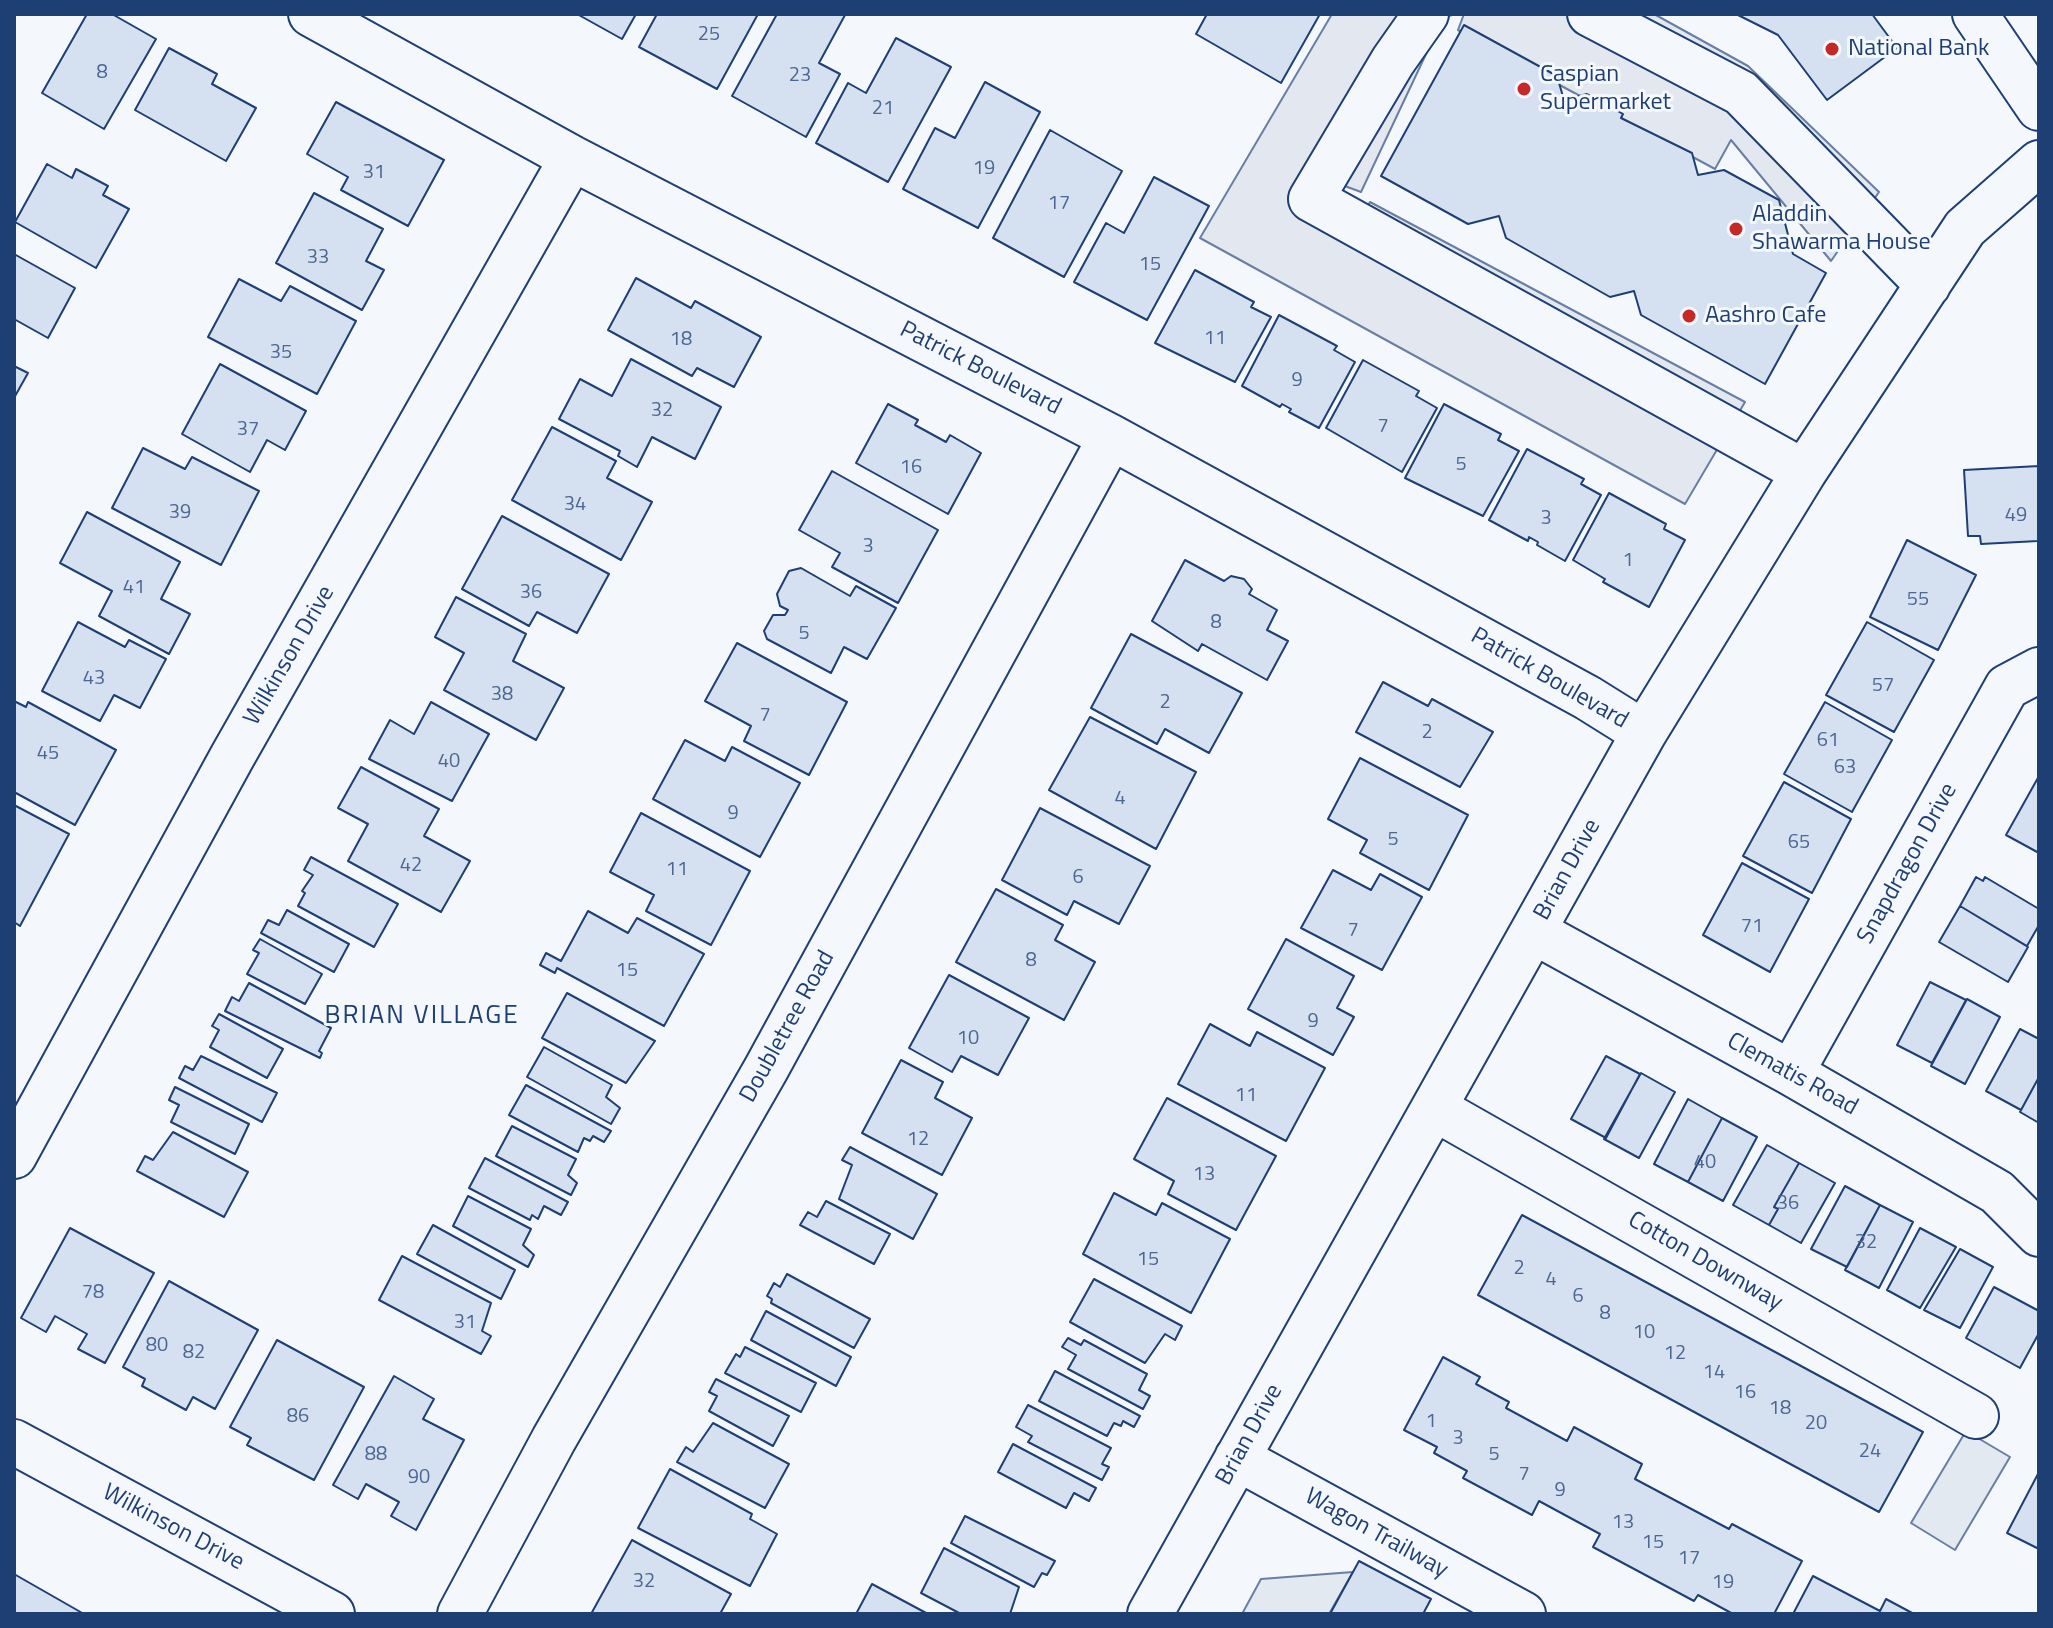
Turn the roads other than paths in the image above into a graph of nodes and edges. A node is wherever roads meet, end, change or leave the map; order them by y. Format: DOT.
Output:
graph roads {
  1 [pos="311,14"];
  2 [pos="1426,14"];
  3 [pos="1590,14"];
  4 [pos="1975,14"];
  5 [pos="2039,108"];
  6 [pos="572,158"];
  7 [pos="2039,163"];
  8 [pos="1928,285"];
  9 [pos="1111,437"];
  10 [pos="1804,472"];
  11 [pos="2039,670"];
  12 [pos="1644,733"];
  13 [pos="1533,931"];
  14 [pos="1791,1073"];
  15 [pos="1434,1108"];
  16 [pos="14,1156"];
  17 [pos="2039,1234"];
  18 [pos="1976,1416"];
  19 [pos="14,1442"];
  20 [pos="1237,1458"];
  21 [pos="1517,1612"];
  22 [pos="332,1614"];
  23 [pos="460,1614"];
  24 [pos="1150,1614"];
  1 -- 6 [label="street, Patrick Boulevard"];
  2 -- 10 [label="street"];
  3 -- 8 [label="street"];
  4 -- 5 [label="street"];
  6 -- 9 [label="street, Patrick Boulevard"];
  6 -- 16 [label="street, Wilkinson Drive"];
  7 -- 8 [label="street, Brian Drive"];
  8 -- 10 [label="street, Brian Drive"];
  9 -- 12 [label="street, Patrick Boulevard"];
  9 -- 23 [label="street, Doubletree Road"];
  10 -- 12 [label="street, Brian Drive"];
  11 -- 14 [label="street, Snapdragon Drive"];
  12 -- 13 [label="street, Brian Drive"];
  13 -- 14 [label="street, Clematis Road"];
  13 -- 15 [label="street, Brian Drive"];
  14 -- 17 [label="street, Clematis Road"];
  15 -- 18 [label="street, Cotton Downway"];
  15 -- 20 [label="street, Brian Drive"];
  19 -- 22 [label="street, Wilkinson Drive"];
  20 -- 21 [label="street, Wagon Trailway"];
  20 -- 24 [label="street, Brian Drive"];
}
